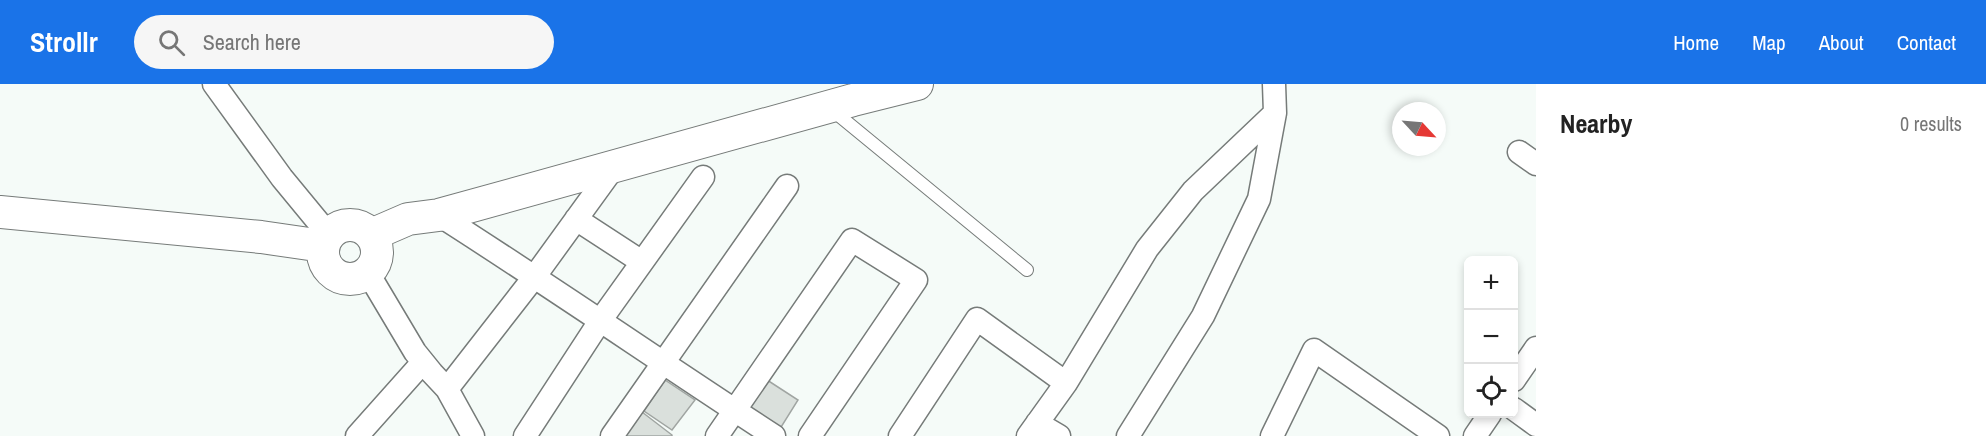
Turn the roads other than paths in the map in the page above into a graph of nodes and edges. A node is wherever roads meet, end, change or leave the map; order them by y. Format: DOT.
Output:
graph roads {
  1 [pos="214,84"];
  2 [pos="917,84"];
  3 [pos="1274,84"];
  4 [pos="828,107"];
  5 [pos="1275,113"];
  6 [pos="614,167"];
  7 [pos="703,177"];
  8 [pos="787,186"];
  9 [pos="0,212"];
  10 [pos="439,215"];
  11 [pos="576,219"];
  12 [pos="371,235"];
  13 [pos="326,241"];
  14 [pos="642,262"];
  15 [pos="1027,270"];
  16 [pos="368,273"];
  17 [pos="536,276"];
  18 [pos="600,321"];
  19 [pos="1536,348"];
  20 [pos="423,362"];
  21 [pos="663,363"];
  22 [pos="1518,374"];
  23 [pos="1066,383"];
  24 [pos="447,389"];
  25 [pos="735,411"];
  26 [pos="1518,412"];
  27 [pos="1487,418"];
  28 [pos="1536,425"];
  29 [pos="1032,430"];
  30 [pos="357,436"];
  31 [pos="473,436"];
  32 [pos="525,436"];
  33 [pos="612,436"];
  34 [pos="717,436"];
  35 [pos="774,436"];
  36 [pos="810,436"];
  37 [pos="900,436"];
  38 [pos="1059,436"];
  39 [pos="1128,436"];
  40 [pos="1272,436"];
  41 [pos="1438,436"];
  42 [pos="1474,436"];
  1 -- 13 [label="street"];
  2 -- 4 [label="street"];
  3 -- 5 [label="street"];
  4 -- 6 [label="street"];
  4 -- 15 [label="lane"];
  5 -- 23 [label="street"];
  5 -- 39 [label="street"];
  6 -- 10 [label="street"];
  6 -- 11 [label="street"];
  7 -- 14 [label="street"];
  8 -- 21 [label="street"];
  9 -- 13 [label="street"];
  10 -- 12 [label="street"];
  10 -- 17 [label="street"];
  11 -- 14 [label="street"];
  11 -- 17 [label="street"];
  12 -- 13 [label="street"];
  12 -- 16 [label="street"];
  13 -- 16 [label="street"];
  14 -- 18 [label="street"];
  16 -- 20 [label="street"];
  17 -- 18 [label="street"];
  17 -- 24 [label="street"];
  18 -- 21 [label="street"];
  18 -- 32 [label="street"];
  19 -- 22 [label="street"];
  20 -- 24 [label="street"];
  20 -- 30 [label="street"];
  21 -- 25 [label="street"];
  21 -- 33 [label="street"];
  23 -- 29 [label="street"];
  23 -- 37 [label="street"];
  24 -- 31 [label="street"];
  25 -- 34 [label="street"];
  25 -- 35 [label="street"];
  25 -- 36 [label="street"];
  26 -- 28 [label="street"];
  27 -- 42 [label="street"];
  29 -- 38 [label="street"];
  40 -- 41 [label="street"];
}
